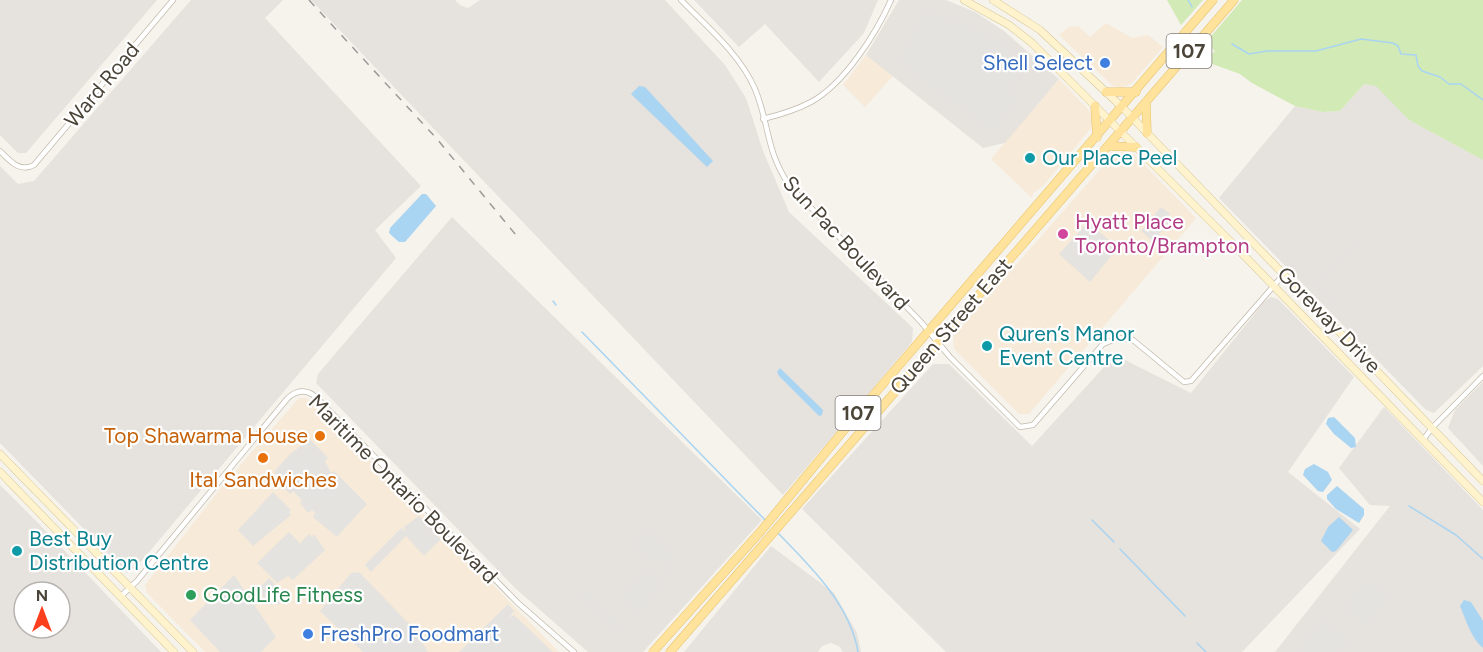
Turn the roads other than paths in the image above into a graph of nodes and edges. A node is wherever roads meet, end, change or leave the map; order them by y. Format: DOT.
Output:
graph roads {
  1 [pos="173,0"];
  2 [pos="681,0"];
  3 [pos="891,0"];
  4 [pos="964,0"];
  5 [pos="993,0"];
  6 [pos="1213,0"];
  7 [pos="1234,0"];
  8 [pos="1106,92"];
  9 [pos="1136,92"];
  10 [pos="1146,102"];
  11 [pos="1095,106"];
  12 [pos="1123,108"];
  13 [pos="1132,117"];
  14 [pos="763,120"];
  15 [pos="1111,121"];
  16 [pos="1121,131"];
  17 [pos="1147,133"];
  18 [pos="1097,136"];
  19 [pos="1108,146"];
  20 [pos="1136,147"];
  21 [pos="0,151"];
  22 [pos="1284,274"];
  23 [pos="1273,285"];
  24 [pos="928,332"];
  25 [pos="936,342"];
  26 [pos="1483,376"];
  27 [pos="1432,428"];
  28 [pos="1423,440"];
  29 [pos="0,454"];
  30 [pos="0,472"];
  31 [pos="1483,482"];
  32 [pos="1483,502"];
  33 [pos="130,587"];
  34 [pos="121,596"];
  35 [pos="174,652"];
  36 [pos="193,652"];
  37 [pos="574,652"];
  38 [pos="653,652"];
  39 [pos="670,652"];
  1 -- 21 [label="street, Ward Road"];
  2 -- 14 [label="street, Sun Pac Boulevard"];
  3 -- 14 [label="street"];
  4 -- 11 [label="main road, Goreway Drive"];
  5 -- 8 [label="main road, Goreway Drive"];
  6 -- 9 [label="main road, Queen Street East / 107"];
  7 -- 10 [label="main road, Queen Street East / 107"];
  8 -- 9 [label="main road"];
  8 -- 12 [label="main road, Goreway Drive"];
  9 -- 12 [label="main road, Queen Street East / 107"];
  10 -- 13 [label="main road, Queen Street East / 107"];
  10 -- 17 [label="main road"];
  11 -- 15 [label="main road, Goreway Drive"];
  11 -- 18 [label="main road"];
  12 -- 13 [label="main road, Goreway Drive"];
  12 -- 15 [label="main road, Queen Street East / 107"];
  13 -- 16 [label="main road, Queen Street East / 107"];
  13 -- 17 [label="main road, Goreway Drive"];
  14 -- 24 [label="street, Sun Pac Boulevard"];
  15 -- 16 [label="main road, Goreway Drive"];
  15 -- 18 [label="main road, Queen Street East / 107"];
  16 -- 19 [label="main road, Queen Street East / 107"];
  16 -- 20 [label="main road, Goreway Drive"];
  17 -- 22 [label="main road, Goreway Drive"];
  18 -- 24 [label="main road, Queen Street East / 107"];
  19 -- 20 [label="main road"];
  19 -- 25 [label="main road, Queen Street East / 107"];
  20 -- 23 [label="main road, Goreway Drive"];
  22 -- 23 [label="street"];
  22 -- 27 [label="main road, Goreway Drive"];
  23 -- 25 [label="street, Sun Pac Boulevard"];
  23 -- 28 [label="main road, Goreway Drive"];
  24 -- 25 [label="street, Sun Pac Boulevard"];
  24 -- 38 [label="main road, Queen Street East / 107"];
  25 -- 39 [label="main road, Queen Street East / 107"];
  26 -- 27 [label="street"];
  27 -- 28 [label="street"];
  27 -- 31 [label="main road, Goreway Drive"];
  28 -- 32 [label="main road, Goreway Drive"];
  29 -- 33 [label="main road"];
  30 -- 34 [label="main road"];
  33 -- 34 [label="street, Maritime Ontario Boulevard"];
  33 -- 36 [label="main road"];
  33 -- 37 [label="street, Maritime Ontario Boulevard"];
  34 -- 35 [label="main road"];
}
